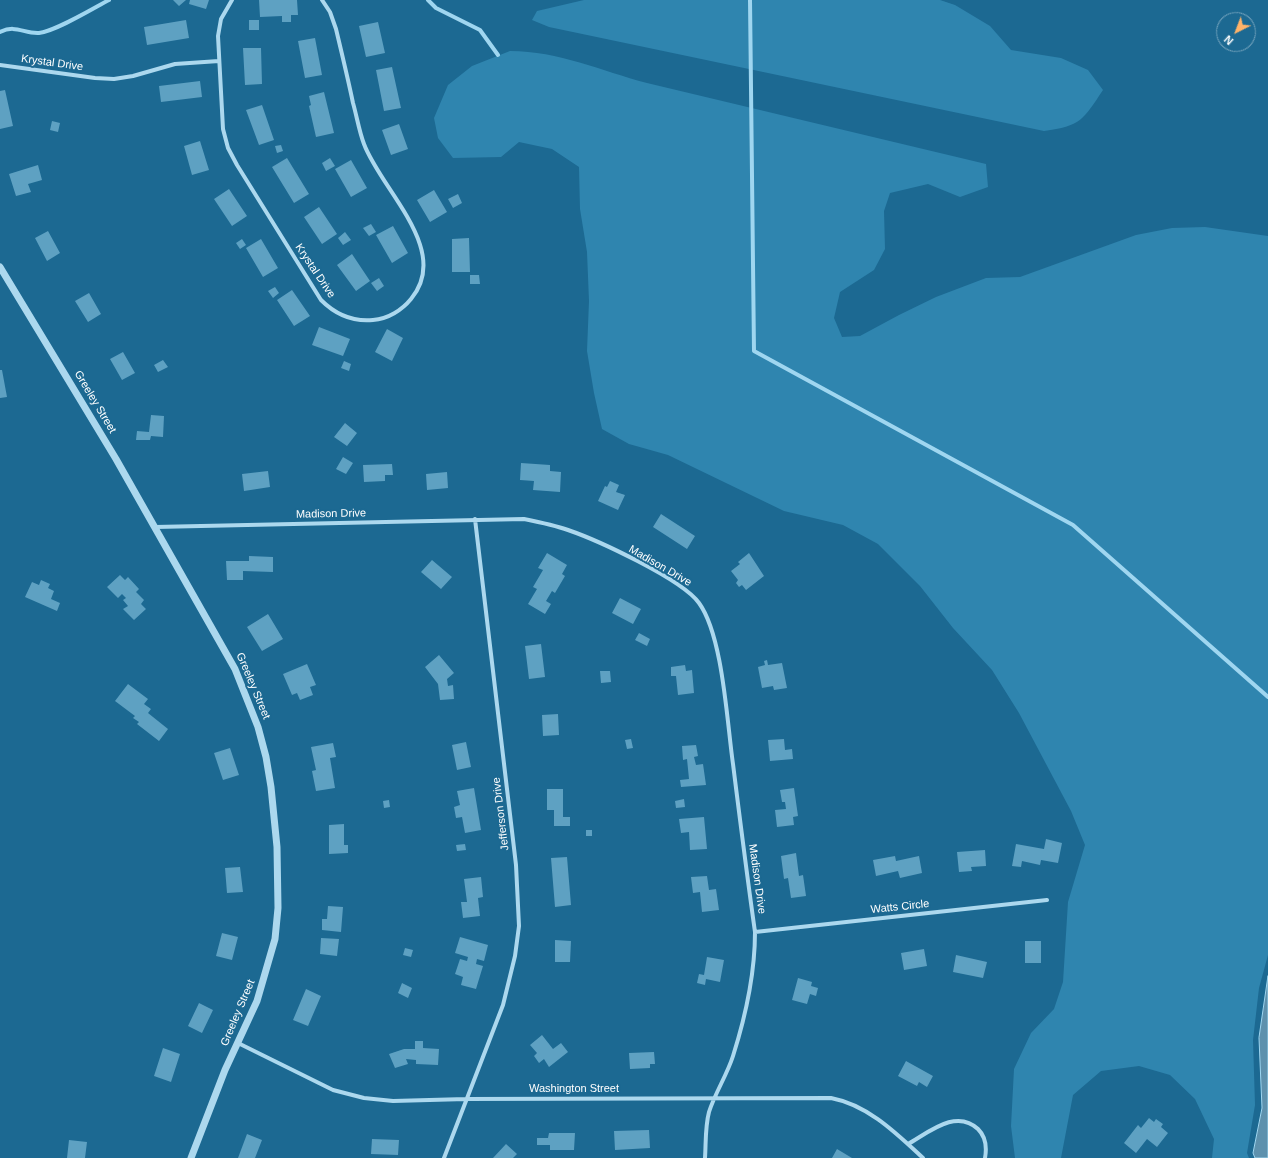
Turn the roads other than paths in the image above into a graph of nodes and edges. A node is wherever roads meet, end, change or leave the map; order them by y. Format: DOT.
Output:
graph roads {
  1 [pos="232,0"];
  2 [pos="322,0"];
  3 [pos="219,61"];
  4 [pos="0,66"];
  5 [pos="0,267"];
  6 [pos="475,519"];
  7 [pos="155,527"];
  8 [pos="1047,900"];
  9 [pos="755,932"];
  10 [pos="238,1043"];
  11 [pos="716,1097"];
  12 [pos="466,1099"];
  13 [pos="908,1144"];
  14 [pos="191,1158"];
  15 [pos="444,1158"];
  16 [pos="705,1158"];
  17 [pos="923,1158"];
  18 [pos="985,1158"];
  1 -- 3 [label="street, Krystal Drive"];
  2 -- 3 [label="street, Krystal Drive"];
  3 -- 4 [label="street, Krystal Drive"];
  5 -- 7 [label="street, Greeley Street"];
  6 -- 7 [label="street, Madison Drive"];
  6 -- 9 [label="street, Madison Drive"];
  6 -- 12 [label="street, Jefferson Drive"];
  7 -- 10 [label="street, Greeley Street"];
  8 -- 9 [label="street, Watts Circle"];
  9 -- 11 [label="street, Madison Drive"];
  10 -- 12 [label="street, Washington Street"];
  10 -- 14 [label="street, Greeley Street"];
  11 -- 12 [label="street, Washington Street"];
  11 -- 13 [label="street, Washington Street"];
  11 -- 16 [label="street, Madison Drive"];
  12 -- 15 [label="street, Jefferson Drive"];
  13 -- 17 [label="street, Washington Street"];
  13 -- 18 [label="street"];
}
